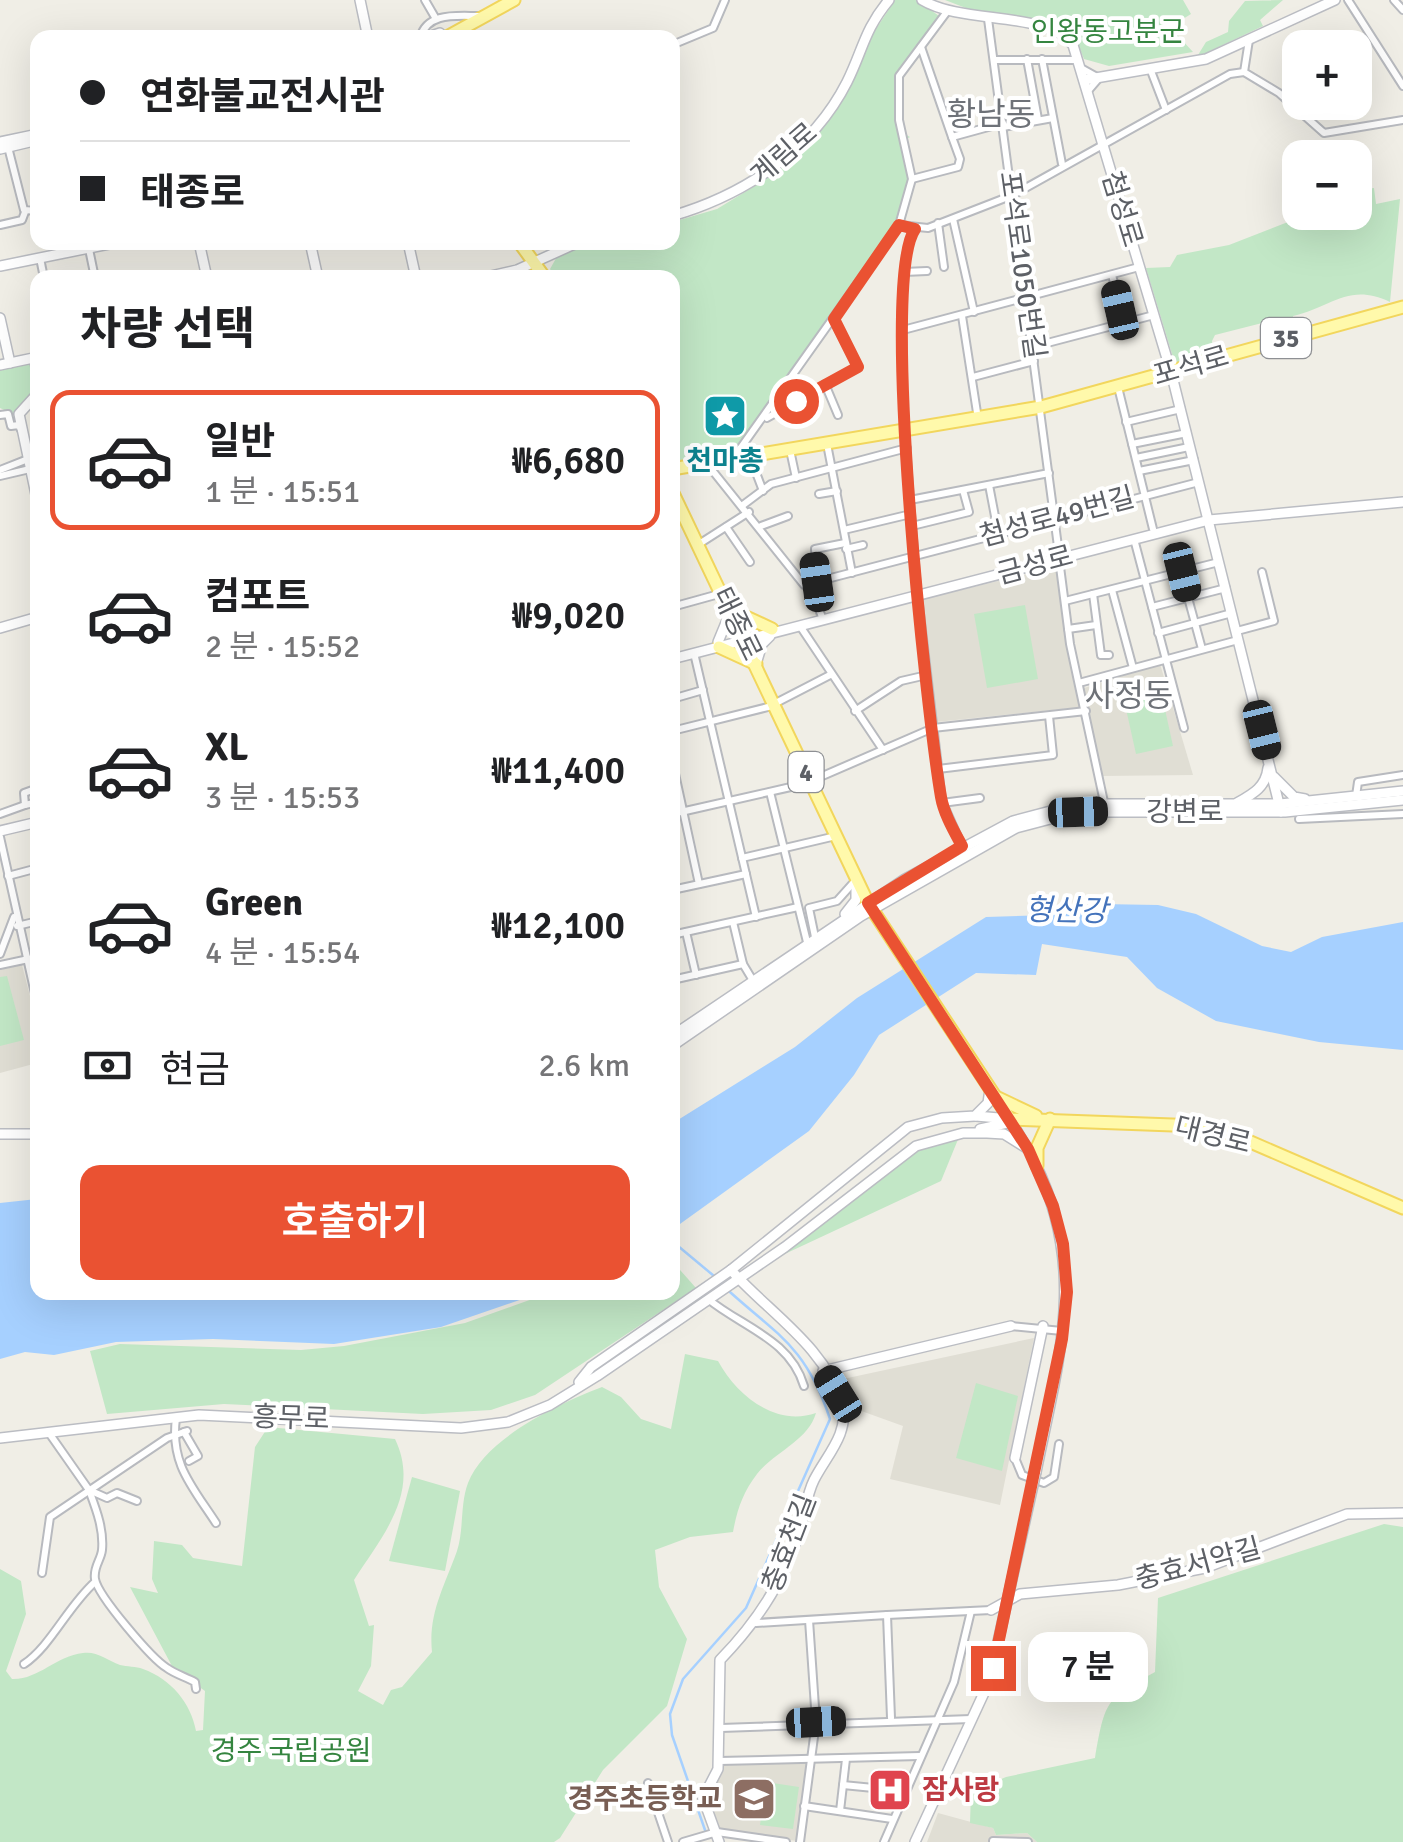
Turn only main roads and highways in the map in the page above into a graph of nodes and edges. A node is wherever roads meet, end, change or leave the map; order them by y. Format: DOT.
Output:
graph roads {
  1 [pos="514,0"];
  2 [pos="496,12"];
  3 [pos="452,30"];
  4 [pos="455,30"];
  5 [pos="471,30"];
  6 [pos="1403,307"];
  7 [pos="680,468"];
  8 [pos="680,508"];
  9 [pos="730,610"];
  10 [pos="772,631"];
  11 [pos="719,644"];
  12 [pos="756,664"];
  13 [pos="993,1093"];
  14 [pos="1045,1119"];
  15 [pos="1012,1120"];
  16 [pos="1037,1166"];
  17 [pos="1403,1208"];
  1 -- 2 [label="main road"];
  2 -- 3 [label="main road"];
  2 -- 4 [label="main road"];
  2 -- 5 [label="main road"];
  6 -- 7 [label="main road, 포석로 / 35"];
  8 -- 9 [label="main road, 태종로 / 4"];
  9 -- 10 [label="main road"];
  9 -- 12 [label="main road, 태종로 / 4"];
  11 -- 12 [label="main road"];
  12 -- 13 [label="main road, 태종로 / 4"];
  13 -- 14 [label="main road"];
  13 -- 15 [label="main road, 태종로 / 4"];
  14 -- 15 [label="main road, 대경로"];
  14 -- 16 [label="main road"];
  14 -- 17 [label="main road, 대경로"];
}
